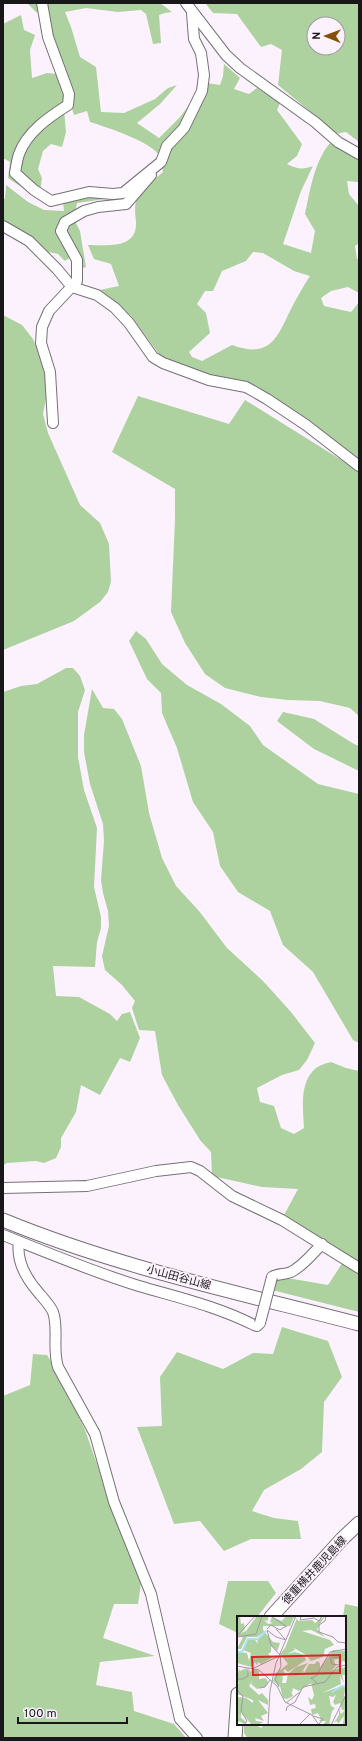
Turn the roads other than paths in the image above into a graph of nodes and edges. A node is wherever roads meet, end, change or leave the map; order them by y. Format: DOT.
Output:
graph roads {
  1 [pos="42,3"];
  2 [pos="186,3"];
  3 [pos="192,13"];
  4 [pos="359,154"];
  5 [pos="159,164"];
  6 [pos="3,226"];
  7 [pos="72,287"];
  8 [pos="53,423"];
  9 [pos="359,466"];
  10 [pos="3,1188"];
  11 [pos="3,1220"];
  12 [pos="3,1235"];
  13 [pos="19,1242"];
  14 [pos="322,1244"];
  15 [pos="359,1268"];
  16 [pos="359,1324"];
  17 [pos="359,1523"];
  18 [pos="272,1616"];
  19 [pos="237,1709"];
  20 [pos="197,1738"];
  21 [pos="235,1738"];
  1 -- 5 [label="street"];
  2 -- 3 [label="street"];
  3 -- 4 [label="street"];
  3 -- 5 [label="street"];
  5 -- 7 [label="street"];
  6 -- 7 [label="street"];
  7 -- 8 [label="street"];
  7 -- 9 [label="street"];
  10 -- 14 [label="street"];
  11 -- 16 [label="main road, 小山田谷山線"];
  12 -- 13 [label="street"];
  13 -- 14 [label="street, bridge"];
  13 -- 20 [label="street"];
  14 -- 15 [label="street"];
  17 -- 18 [label="main road, 徳重横井鹿児島線"];
  19 -- 21 [label="main road"];
}
